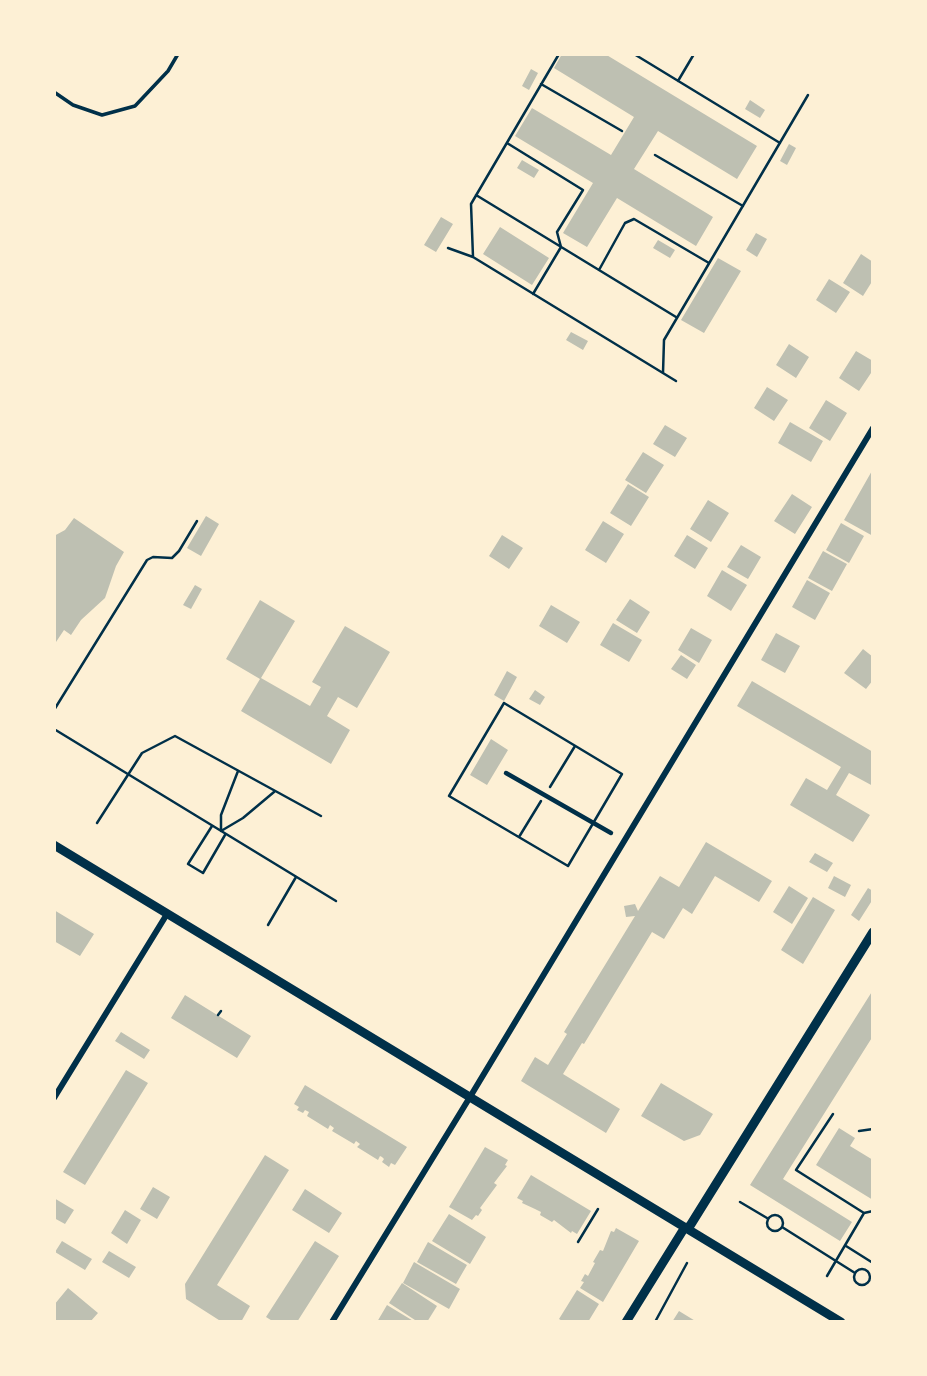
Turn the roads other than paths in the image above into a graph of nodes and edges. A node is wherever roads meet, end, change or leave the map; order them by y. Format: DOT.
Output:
graph roads {
  1 [pos="177,54"];
  2 [pos="54,92"];
  3 [pos="873,428"];
  4 [pos="506,772"];
  5 [pos="611,833"];
  6 [pos="54,845"];
  7 [pos="167,914"];
  8 [pos="873,932"];
  9 [pos="470,1097"];
  10 [pos="54,1098"];
  11 [pos="687,1228"];
  12 [pos="332,1322"];
  13 [pos="626,1322"];
  14 [pos="841,1322"];
  1 -- 2 [label="lane"];
  3 -- 9 [label="street"];
  4 -- 5 [label="street"];
  6 -- 7 [label="main road"];
  7 -- 9 [label="main road"];
  7 -- 10 [label="street"];
  8 -- 11 [label="main road"];
  9 -- 11 [label="main road"];
  9 -- 12 [label="street"];
  11 -- 13 [label="main road"];
  11 -- 14 [label="main road"];
}
